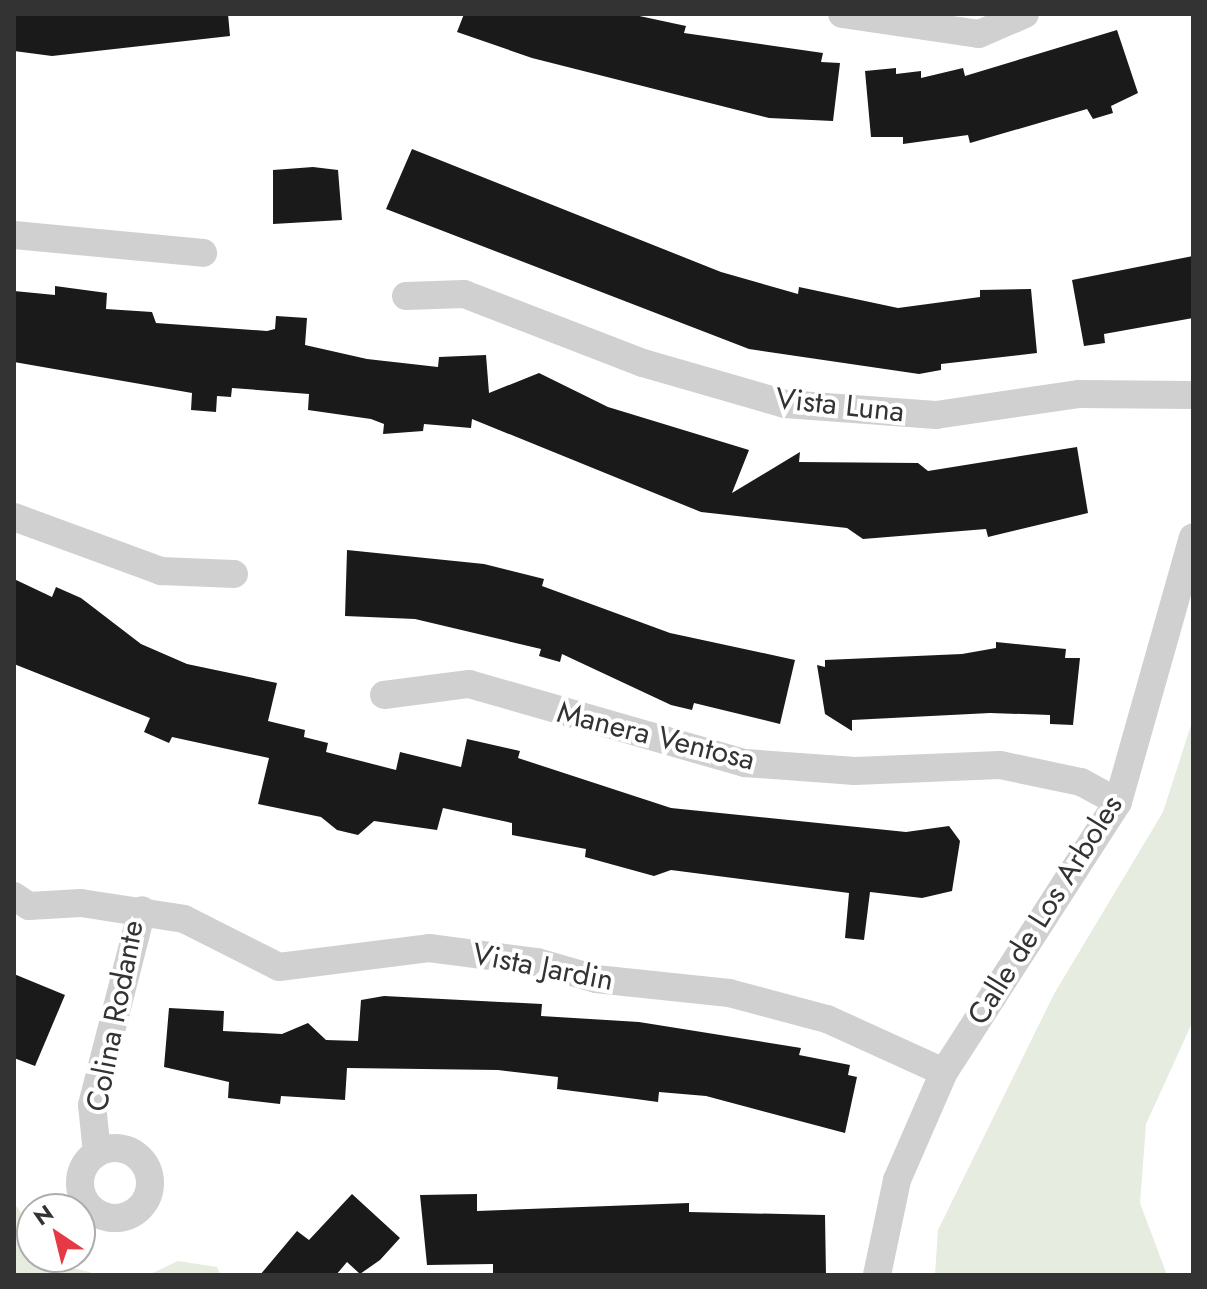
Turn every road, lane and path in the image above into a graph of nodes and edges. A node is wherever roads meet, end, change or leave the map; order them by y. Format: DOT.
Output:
graph roads {
  1 [pos="842,14"];
  2 [pos="1025,14"];
  3 [pos="14,235"];
  4 [pos="203,253"];
  5 [pos="406,296"];
  6 [pos="1193,395"];
  7 [pos="14,517"];
  8 [pos="1193,537"];
  9 [pos="234,574"];
  10 [pos="384,695"];
  11 [pos="1118,802"];
  12 [pos="14,896"];
  13 [pos="142,910"];
  14 [pos="944,1072"];
  15 [pos="97,1153"];
  16 [pos="877,1275"];
  1 -- 2 [label="street"];
  3 -- 4 [label="street"];
  5 -- 6 [label="street, Vista Luna"];
  7 -- 9 [label="street"];
  8 -- 11 [label="street, Calle de Los Arboles"];
  10 -- 11 [label="street, Manera Ventosa"];
  11 -- 14 [label="street, Calle de Los Arboles"];
  12 -- 13 [label="street, Colina Rodante"];
  13 -- 14 [label="street, Vista Jardin"];
  13 -- 15 [label="street, Colina Rodante"];
  14 -- 16 [label="street, Calle de Los Arboles"];
}
